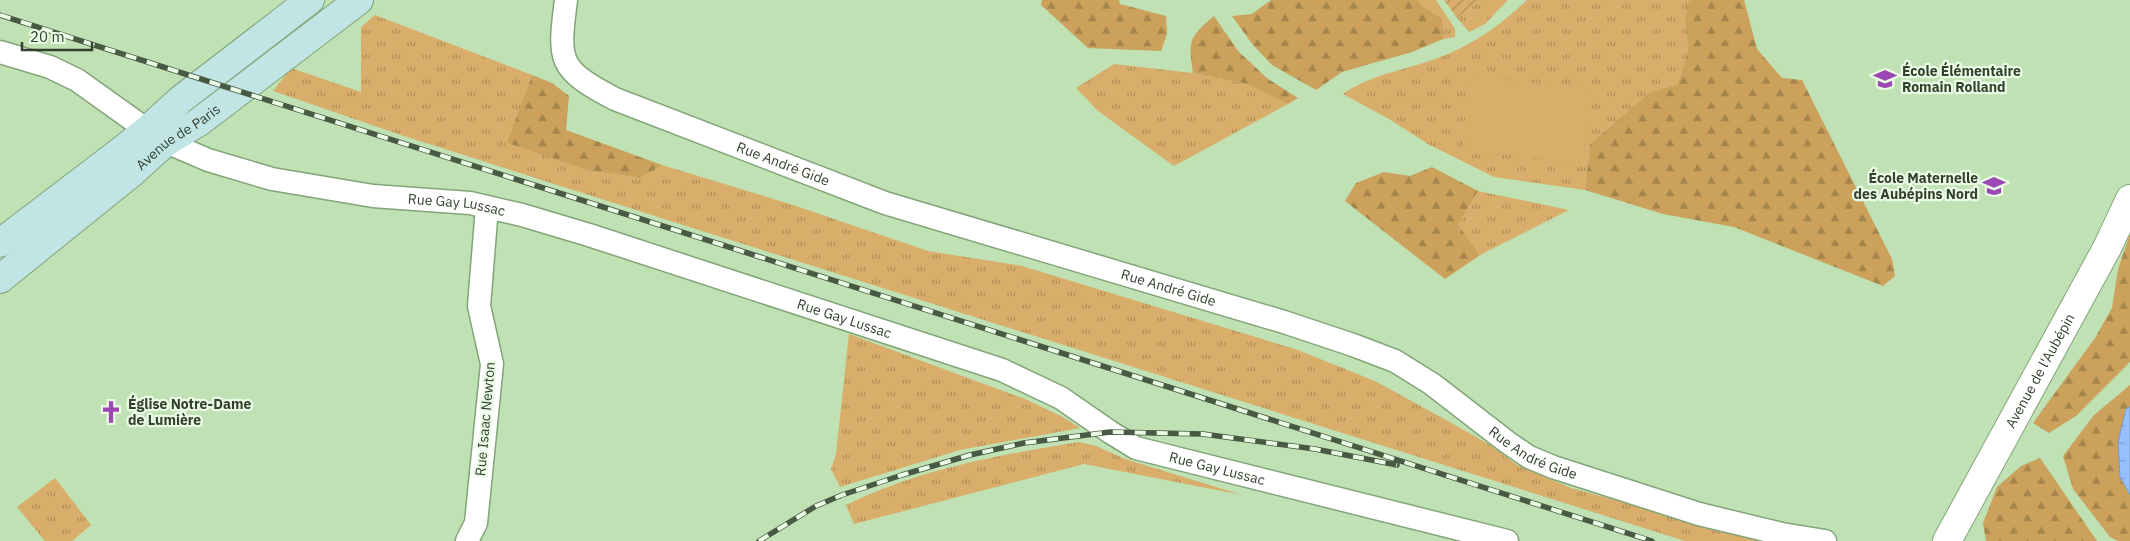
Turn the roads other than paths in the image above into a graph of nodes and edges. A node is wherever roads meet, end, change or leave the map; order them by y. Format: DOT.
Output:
graph roads {
  1 [pos="310,0"];
  2 [pos="359,0"];
  3 [pos="566,0"];
  4 [pos="0,52"];
  5 [pos="157,136"];
  6 [pos="2130,199"];
  7 [pos="487,207"];
  8 [pos="0,243"];
  9 [pos="0,279"];
  10 [pos="467,541"];
  11 [pos="1507,541"];
  12 [pos="1825,541"];
  13 [pos="1947,541"];
  1 -- 5 [label="main road, Avenue de Paris"];
  2 -- 5 [label="main road, Avenue de Paris"];
  3 -- 12 [label="street, Rue André Gide"];
  4 -- 5 [label="street, Rue Gay Lussac"];
  5 -- 7 [label="street, Rue Gay Lussac"];
  5 -- 8 [label="main road, Avenue de Paris"];
  5 -- 9 [label="main road, Avenue de Paris"];
  6 -- 13 [label="street, Avenue de l'Aubépin"];
  7 -- 10 [label="street, Rue Isaac Newton"];
  7 -- 11 [label="street, Rue Gay Lussac"];
}
